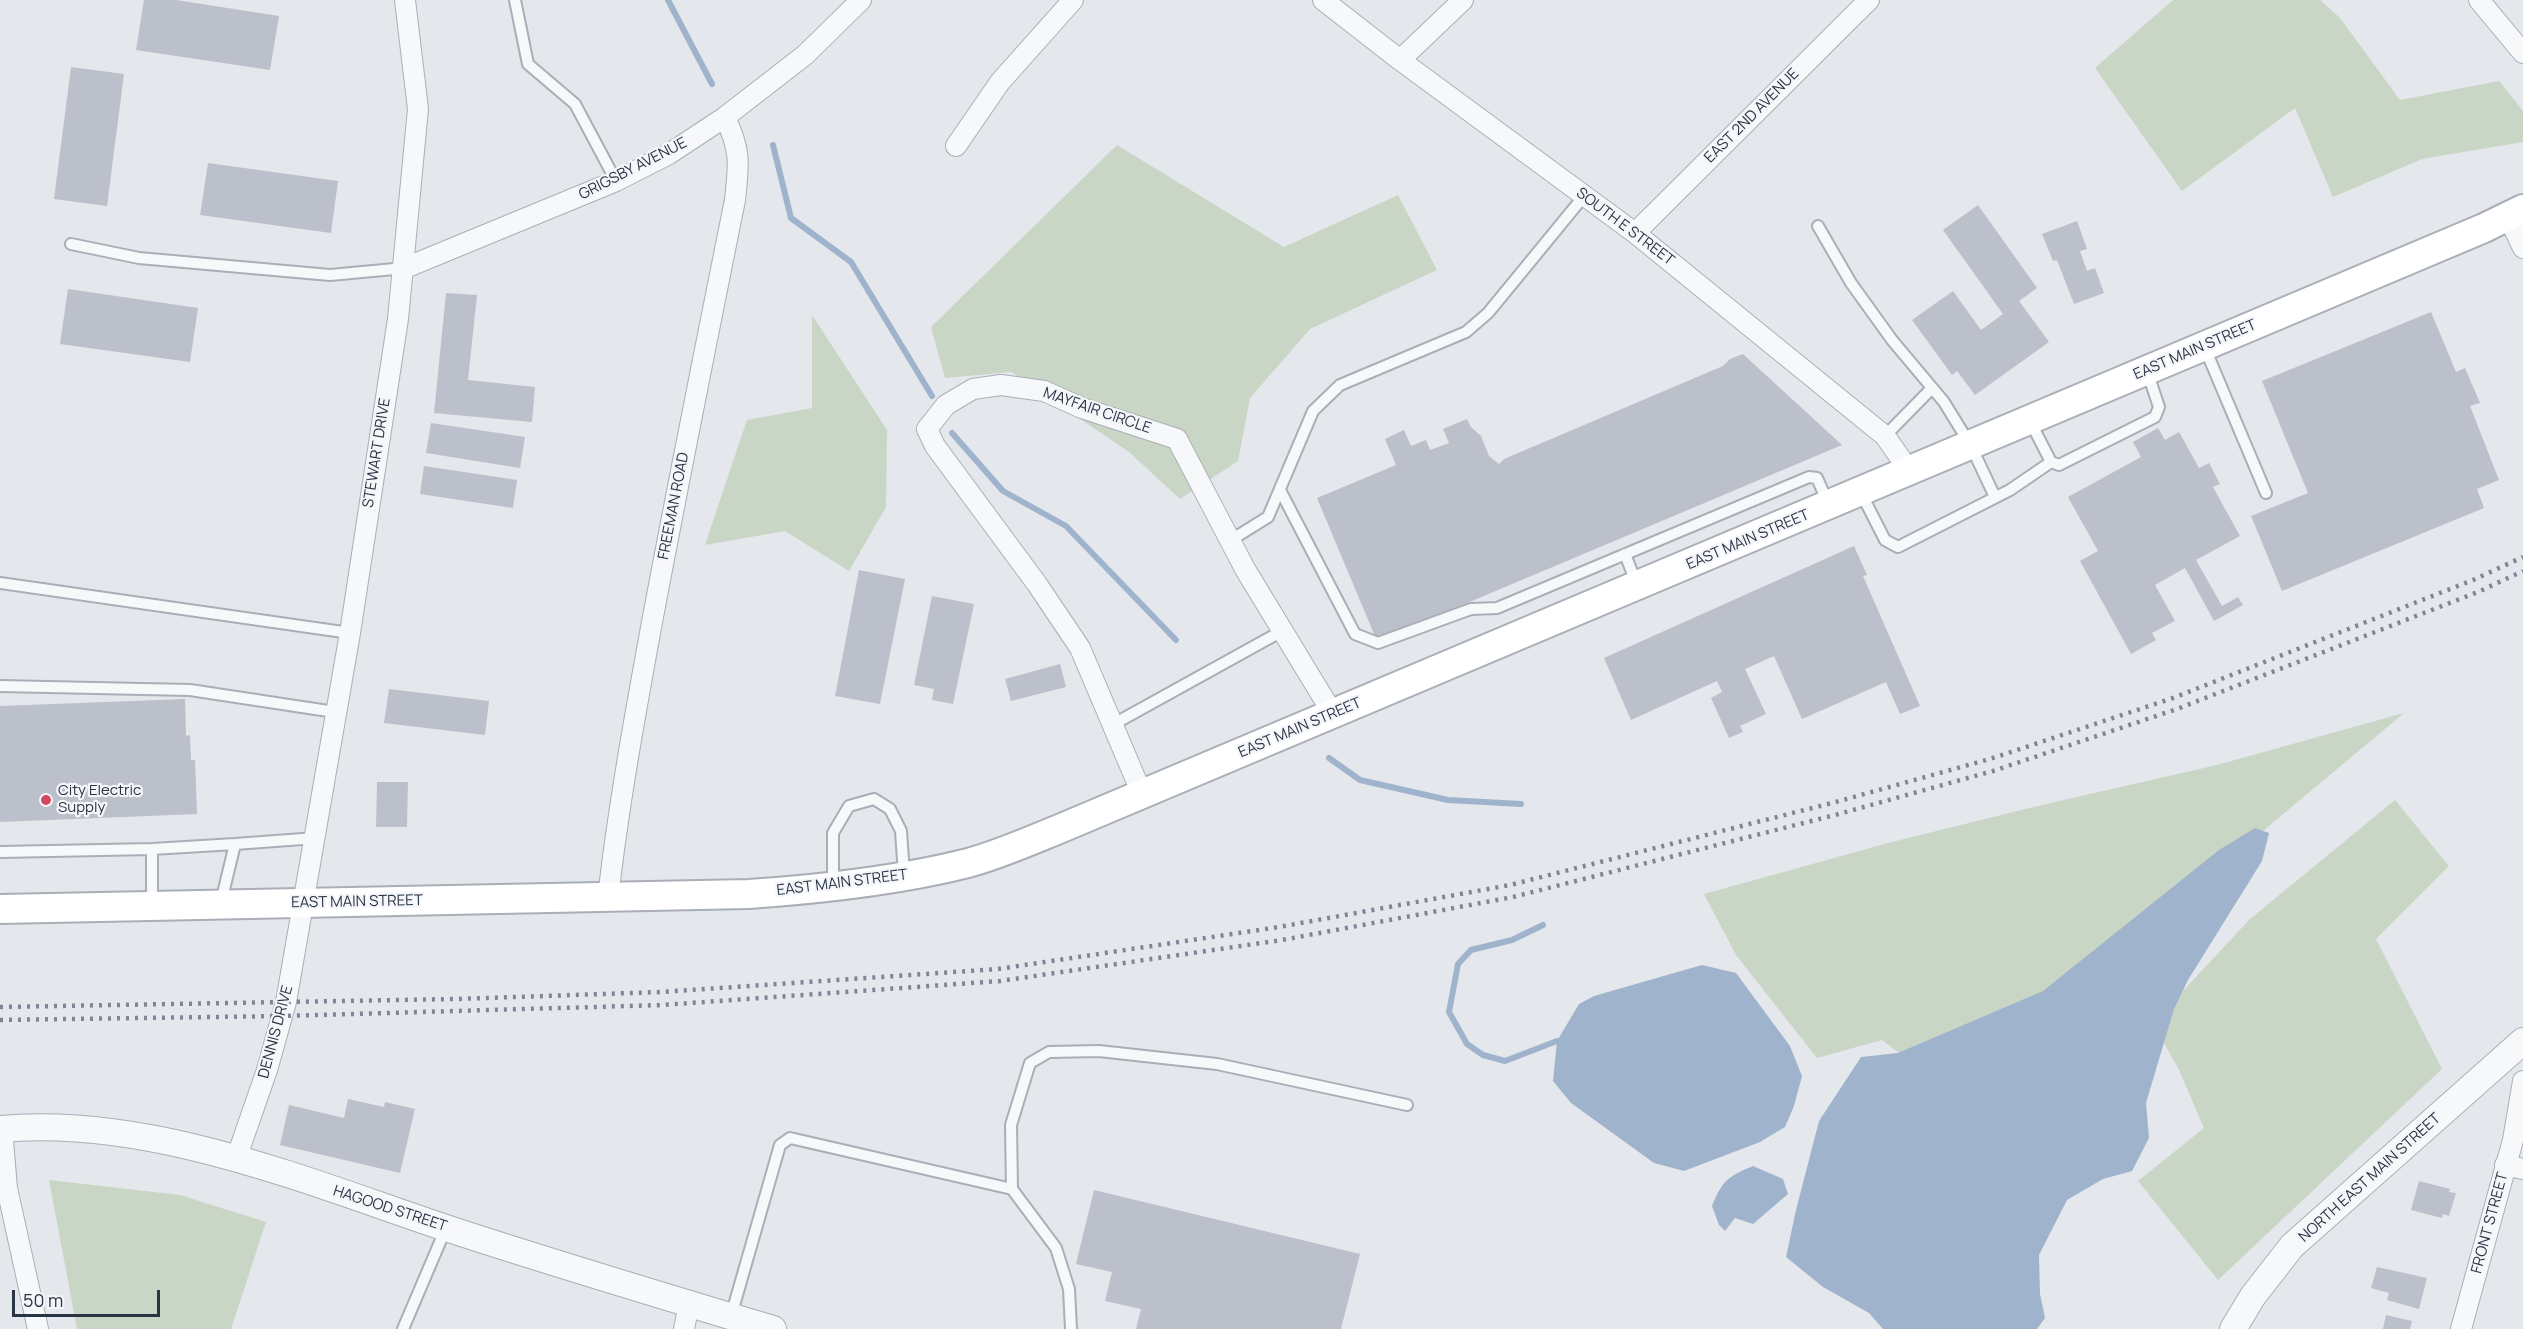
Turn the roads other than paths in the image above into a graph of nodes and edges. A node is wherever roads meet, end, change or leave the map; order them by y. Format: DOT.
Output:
graph roads {
  1 [pos="515,0"];
  2 [pos="861,0"];
  3 [pos="1073,0"];
  4 [pos="1323,0"];
  5 [pos="1463,0"];
  6 [pos="1869,0"];
  7 [pos="2479,0"];
  8 [pos="408,1"];
  9 [pos="2523,53"];
  10 [pos="1400,60"];
  11 [pos="725,117"];
  12 [pos="956,146"];
  13 [pos="616,181"];
  14 [pos="1584,196"];
  15 [pos="2516,213"];
  16 [pos="1818,226"];
  17 [pos="1635,233"];
  18 [pos="71,244"];
  19 [pos="2523,248"];
  20 [pos="405,268"];
  21 [pos="2204,346"];
  22 [pos="2147,370"];
  23 [pos="1932,388"];
  24 [pos="2030,421"];
  25 [pos="1885,436"];
  26 [pos="1971,446"];
  27 [pos="2051,462"];
  28 [pos="1910,472"];
  29 [pos="1280,490"];
  30 [pos="1861,492"];
  31 [pos="2266,494"];
  32 [pos="1995,497"];
  33 [pos="1830,506"];
  34 [pos="1230,540"];
  35 [pos="1625,554"];
  36 [pos="0,583"];
  37 [pos="1638,586"];
  38 [pos="1282,631"];
  39 [pos="350,633"];
  40 [pos="0,686"];
  41 [pos="335,712"];
  42 [pos="1333,714"];
  43 [pos="1112,725"];
  44 [pos="1142,794"];
  45 [pos="316,838"];
  46 [pos="235,844"];
  47 [pos="152,849"];
  48 [pos="0,852"];
  49 [pos="904,876"];
  50 [pos="833,887"];
  51 [pos="608,898"];
  52 [pos="304,903"];
  53 [pos="220,905"];
  54 [pos="152,906"];
  55 [pos="0,909"];
  56 [pos="2523,1041"];
  57 [pos="2523,1081"];
  58 [pos="1407,1105"];
  59 [pos="1,1128"];
  60 [pos="236,1159"];
  61 [pos="2514,1167"];
  62 [pos="1012,1189"];
  63 [pos="446,1228"];
  64 [pos="689,1304"];
  65 [pos="731,1316"];
  66 [pos="38,1329"];
  67 [pos="403,1329"];
  68 [pos="684,1329"];
  69 [pos="773,1329"];
  70 [pos="1071,1329"];
  71 [pos="2233,1329"];
  72 [pos="2461,1329"];
  1 -- 13 [label="lane"];
  2 -- 11 [label="street, GRIGSBY AVENUE"];
  3 -- 12 [label="street"];
  4 -- 10 [label="street, SOUTH E STREET"];
  5 -- 10 [label="street"];
  6 -- 17 [label="street, EAST 2ND AVENUE"];
  7 -- 9 [label="street"];
  8 -- 20 [label="street, STEWART DRIVE"];
  10 -- 14 [label="street, SOUTH E STREET"];
  11 -- 13 [label="street, GRIGSBY AVENUE"];
  11 -- 51 [label="street, FREEMAN ROAD"];
  13 -- 20 [label="street, GRIGSBY AVENUE"];
  14 -- 17 [label="street, SOUTH E STREET"];
  14 -- 29 [label="lane"];
  15 -- 19 [label="street"];
  15 -- 21 [label="main road, EAST MAIN STREET"];
  16 -- 23 [label="lane"];
  17 -- 25 [label="street, SOUTH E STREET"];
  18 -- 20 [label="lane"];
  20 -- 39 [label="street, STEWART DRIVE"];
  21 -- 22 [label="main road, EAST MAIN STREET"];
  21 -- 31 [label="lane"];
  22 -- 24 [label="main road, EAST MAIN STREET"];
  22 -- 27 [label="lane"];
  23 -- 25 [label="lane"];
  23 -- 26 [label="lane"];
  24 -- 26 [label="main road, EAST MAIN STREET"];
  24 -- 27 [label="lane"];
  25 -- 28 [label="street, SOUTH E STREET"];
  26 -- 28 [label="main road, EAST MAIN STREET"];
  26 -- 32 [label="lane"];
  27 -- 32 [label="lane"];
  28 -- 30 [label="main road, EAST MAIN STREET"];
  29 -- 34 [label="lane"];
  29 -- 35 [label="lane"];
  30 -- 32 [label="lane"];
  30 -- 33 [label="main road, EAST MAIN STREET"];
  33 -- 35 [label="lane"];
  33 -- 37 [label="main road, EAST MAIN STREET"];
  34 -- 38 [label="street, MAYFAIR CIRCLE"];
  34 -- 43 [label="street, MAYFAIR CIRCLE"];
  35 -- 37 [label="lane"];
  36 -- 39 [label="lane"];
  37 -- 42 [label="main road, EAST MAIN STREET"];
  38 -- 42 [label="street, MAYFAIR CIRCLE"];
  38 -- 43 [label="lane"];
  39 -- 41 [label="street, STEWART DRIVE"];
  40 -- 41 [label="lane"];
  41 -- 45 [label="street, STEWART DRIVE"];
  42 -- 44 [label="main road, EAST MAIN STREET"];
  43 -- 44 [label="street, MAYFAIR CIRCLE"];
  44 -- 49 [label="main road, EAST MAIN STREET"];
  45 -- 46 [label="lane"];
  45 -- 52 [label="street, STEWART DRIVE"];
  46 -- 47 [label="lane"];
  46 -- 53 [label="lane"];
  47 -- 48 [label="lane"];
  47 -- 54 [label="lane"];
  49 -- 50 [label="main road, EAST MAIN STREET"];
  49 -- 50 [label="lane"];
  50 -- 51 [label="main road, EAST MAIN STREET"];
  51 -- 52 [label="main road, EAST MAIN STREET"];
  52 -- 53 [label="main road, EAST MAIN STREET"];
  52 -- 60 [label="street, DENNIS DRIVE"];
  53 -- 54 [label="main road, EAST MAIN STREET"];
  54 -- 55 [label="main road, EAST MAIN STREET"];
  56 -- 71 [label="street, NORTH EAST MAIN STREET"];
  57 -- 61 [label="street, FRONT STREET"];
  58 -- 62 [label="lane"];
  59 -- 60 [label="street, HAGOOD STREET"];
  59 -- 66 [label="street"];
  60 -- 63 [label="street, HAGOOD STREET"];
  61 -- 72 [label="street, FRONT STREET"];
  62 -- 65 [label="lane"];
  62 -- 70 [label="lane"];
  63 -- 64 [label="street, HAGOOD STREET"];
  63 -- 67 [label="lane"];
  64 -- 65 [label="street, HAGOOD STREET"];
  64 -- 68 [label="street"];
  65 -- 69 [label="street, HAGOOD STREET"];
}
